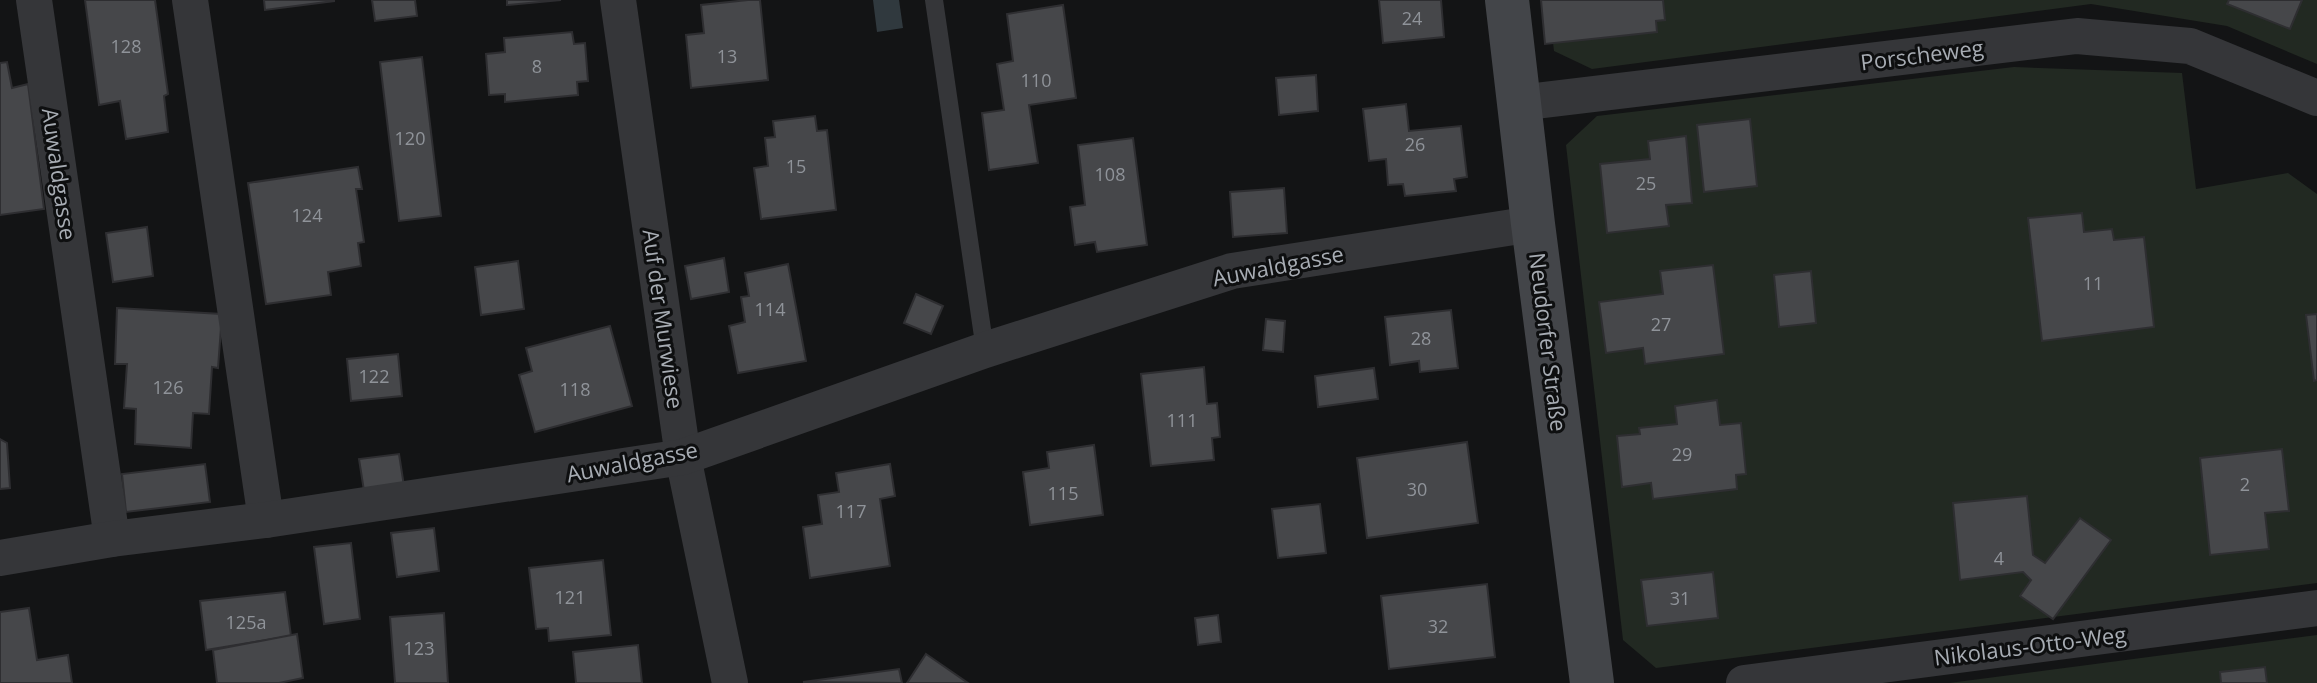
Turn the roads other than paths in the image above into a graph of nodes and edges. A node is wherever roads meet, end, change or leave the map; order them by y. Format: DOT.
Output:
graph roads {
  1 [pos="34,0"];
  2 [pos="190,0"];
  3 [pos="618,0"];
  4 [pos="934,0"];
  5 [pos="1507,0"];
  6 [pos="2317,98"];
  7 [pos="1518,103"];
  8 [pos="1533,224"];
  9 [pos="985,350"];
  10 [pos="683,457"];
  11 [pos="266,520"];
  12 [pos="112,539"];
  13 [pos="0,558"];
  14 [pos="2317,608"];
  15 [pos="730,683"];
  16 [pos="1592,683"];
  17 [pos="1744,683"];
  1 -- 12 [label="street, Auwaldgasse"];
  2 -- 11 [label="street"];
  3 -- 10 [label="street, Auf der Murwiese"];
  4 -- 9 [label="lane"];
  5 -- 7 [label="street, Neudorfer Straße"];
  6 -- 7 [label="street, Porscheweg"];
  7 -- 8 [label="street, Neudorfer Straße"];
  8 -- 9 [label="street, Auwaldgasse"];
  8 -- 16 [label="street, Neudorfer Straße"];
  9 -- 10 [label="street, Auwaldgasse"];
  10 -- 11 [label="street, Auwaldgasse"];
  10 -- 15 [label="street, Auf der Murwiese"];
  11 -- 12 [label="street, Auwaldgasse"];
  12 -- 13 [label="street, Auwaldgasse"];
  14 -- 17 [label="street, Nikolaus-Otto-Weg"];
}
